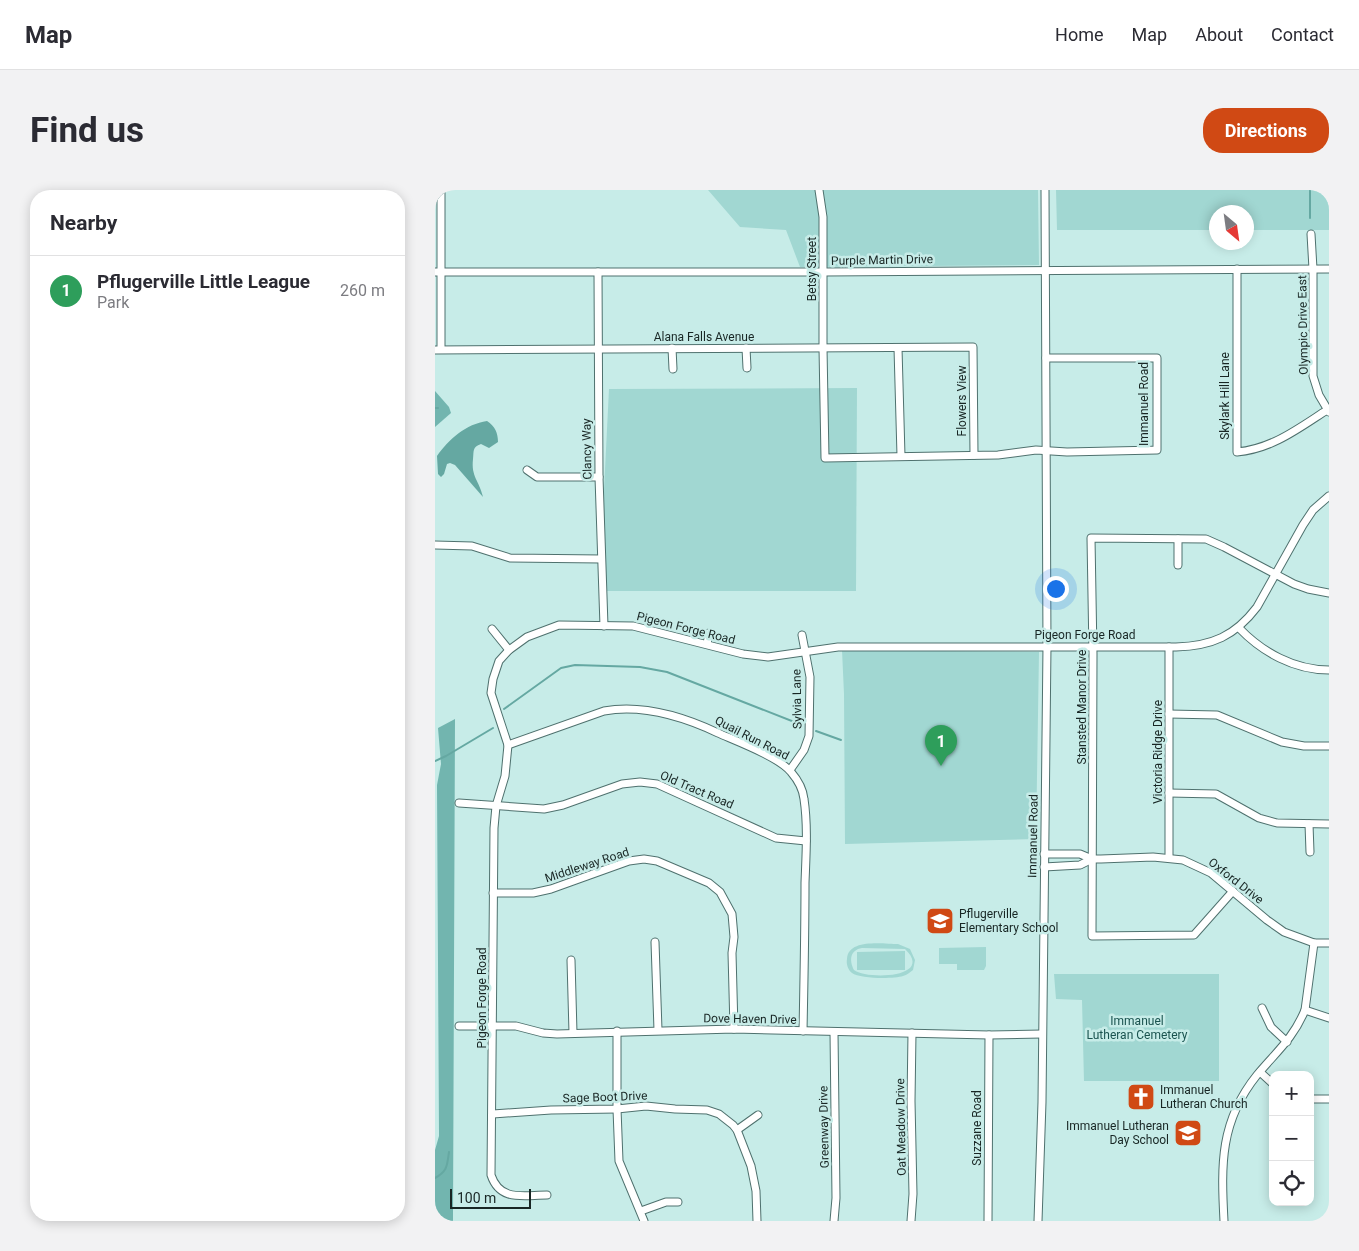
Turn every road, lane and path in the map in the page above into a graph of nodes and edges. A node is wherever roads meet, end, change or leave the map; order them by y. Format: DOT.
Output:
graph roads {
  1 [pos="441,190"];
  2 [pos="819,190"];
  3 [pos="1045,190"];
  4 [pos="1311,234"];
  5 [pos="1237,269"];
  6 [pos="1313,269"];
  7 [pos="1329,269"];
  8 [pos="1046,270"];
  9 [pos="438,272"];
  10 [pos="598,272"];
  11 [pos="824,272"];
  12 [pos="973,347"];
  13 [pos="598,348"];
  14 [pos="672,348"];
  15 [pos="746,348"];
  16 [pos="823,348"];
  17 [pos="898,348"];
  18 [pos="438,349"];
  19 [pos="1046,358"];
  20 [pos="747,368"];
  21 [pos="673,369"];
  22 [pos="1328,411"];
  23 [pos="1047,451"];
  24 [pos="973,455"];
  25 [pos="901,456"];
  26 [pos="527,470"];
  27 [pos="599,477"];
  28 [pos="1329,496"];
  29 [pos="1178,539"];
  30 [pos="435,545"];
  31 [pos="601,559"];
  32 [pos="1178,566"];
  33 [pos="1275,575"];
  34 [pos="1329,593"];
  35 [pos="604,626"];
  36 [pos="1239,628"];
  37 [pos="492,629"];
  38 [pos="709,633"];
  39 [pos="802,635"];
  40 [pos="707,644"];
  41 [pos="1047,646"];
  42 [pos="1093,646"];
  43 [pos="1169,647"];
  44 [pos="509,650"];
  45 [pos="806,652"];
  46 [pos="1329,670"];
  47 [pos="1169,714"];
  48 [pos="508,745"];
  49 [pos="1329,746"];
  50 [pos="790,770"];
  51 [pos="1169,793"];
  52 [pos="459,803"];
  53 [pos="496,806"];
  54 [pos="1309,824"];
  55 [pos="1329,824"];
  56 [pos="806,841"];
  57 [pos="1310,852"];
  58 [pos="1044,854"];
  59 [pos="1169,858"];
  60 [pos="1092,859"];
  61 [pos="1043,867"];
  62 [pos="1233,891"];
  63 [pos="493,893"];
  64 [pos="655,942"];
  65 [pos="1314,943"];
  66 [pos="1329,943"];
  67 [pos="571,960"];
  68 [pos="1262,1008"];
  69 [pos="1305,1010"];
  70 [pos="1329,1018"];
  71 [pos="459,1026"];
  72 [pos="493,1026"];
  73 [pos="734,1028"];
  74 [pos="658,1030"];
  75 [pos="617,1031"];
  76 [pos="803,1031"];
  77 [pos="833,1032"];
  78 [pos="573,1033"];
  79 [pos="912,1033"];
  80 [pos="1042,1034"];
  81 [pos="989,1035"];
  82 [pos="1287,1042"];
  83 [pos="1260,1072"];
  84 [pos="1269,1080"];
  85 [pos="1314,1099"];
  86 [pos="1329,1099"];
  87 [pos="617,1109"];
  88 [pos="493,1114"];
  89 [pos="758,1115"];
  90 [pos="737,1130"];
  91 [pos="547,1195"];
  92 [pos="678,1202"];
  93 [pos="641,1211"];
  94 [pos="644,1221"];
  95 [pos="757,1221"];
  96 [pos="834,1221"];
  97 [pos="911,1221"];
  98 [pos="988,1221"];
  99 [pos="1039,1221"];
  100 [pos="1224,1221"];
  1 -- 9 [label="street"];
  2 -- 11 [label="street, Betsy Street"];
  3 -- 8 [label="street, Immanuel Road"];
  4 -- 6 [label="street, Olympic Drive East"];
  5 -- 6 [label="street, Purple Martin Drive"];
  5 -- 8 [label="street, Purple Martin Drive"];
  5 -- 22 [label="street, Skylark Hill Lane"];
  6 -- 7 [label="street, Purple Martin Drive"];
  6 -- 22 [label="street, Olympic Drive East"];
  8 -- 11 [label="street, Purple Martin Drive"];
  8 -- 19 [label="street, Immanuel Road"];
  9 -- 10 [label="street, Purple Martin Drive"];
  9 -- 18 [label="street"];
  10 -- 11 [label="street, Purple Martin Drive"];
  10 -- 13 [label="street, Clancy Way"];
  11 -- 16 [label="street, Betsy Street"];
  12 -- 17 [label="street, Alana Falls Avenue"];
  12 -- 24 [label="street, Flowers View"];
  13 -- 14 [label="street, Alana Falls Avenue"];
  13 -- 18 [label="street, Alana Falls Avenue"];
  13 -- 27 [label="street, Clancy Way"];
  14 -- 15 [label="street, Alana Falls Avenue"];
  14 -- 21 [label="street"];
  15 -- 16 [label="street, Alana Falls Avenue"];
  15 -- 20 [label="street"];
  16 -- 17 [label="street, Alana Falls Avenue"];
  16 -- 25 [label="street, Betsy Street"];
  17 -- 25 [label="street"];
  19 -- 23 [label="street, Immanuel Road"];
  19 -- 23 [label="street, Immanuel Road"];
  23 -- 24 [label="street"];
  23 -- 41 [label="street, Immanuel Road"];
  24 -- 25 [label="street"];
  26 -- 27 [label="street"];
  27 -- 31 [label="street, Clancy Way"];
  28 -- 33 [label="street, Pigeon Forge Road"];
  29 -- 32 [label="street"];
  29 -- 33 [label="street, Stansted Manor Drive"];
  29 -- 42 [label="street, Stansted Manor Drive"];
  30 -- 31 [label="street"];
  31 -- 35 [label="street, Clancy Way"];
  33 -- 34 [label="street, Stansted Manor Drive"];
  33 -- 36 [label="street, Pigeon Forge Road"];
  35 -- 40 [label="street, Pigeon Forge Road"];
  35 -- 44 [label="street, Pigeon Forge Road"];
  36 -- 43 [label="street, Pigeon Forge Road"];
  36 -- 46 [label="street"];
  37 -- 44 [label="street"];
  38 -- 40 [label="street"];
  39 -- 45 [label="street, Sylvia Lane"];
  40 -- 45 [label="street, Pigeon Forge Road"];
  41 -- 42 [label="street, Pigeon Forge Road"];
  41 -- 45 [label="street, Pigeon Forge Road"];
  41 -- 58 [label="street, Immanuel Road"];
  42 -- 43 [label="street, Pigeon Forge Road"];
  42 -- 60 [label="street, Stansted Manor Drive"];
  43 -- 47 [label="street, Victoria Ridge Drive"];
  44 -- 48 [label="street, Pigeon Forge Road"];
  45 -- 50 [label="street, Sylvia Lane"];
  47 -- 49 [label="street"];
  47 -- 51 [label="street, Victoria Ridge Drive"];
  48 -- 50 [label="street, Quail Run Road"];
  48 -- 53 [label="street, Pigeon Forge Road"];
  50 -- 56 [label="street, Quail Run Road"];
  51 -- 54 [label="street"];
  51 -- 59 [label="street, Victoria Ridge Drive"];
  52 -- 53 [label="street, Old Tract Road"];
  53 -- 56 [label="street, Old Tract Road"];
  53 -- 63 [label="street, Pigeon Forge Road"];
  54 -- 55 [label="street"];
  54 -- 57 [label="street"];
  56 -- 76 [label="street, Quail Run Road"];
  58 -- 60 [label="street"];
  58 -- 61 [label="street, Immanuel Road"];
  59 -- 60 [label="street, Oxford Drive"];
  59 -- 62 [label="street, Oxford Drive"];
  60 -- 61 [label="street"];
  60 -- 62 [label="street, Stansted Manor Drive"];
  61 -- 80 [label="street, Immanuel Road"];
  62 -- 65 [label="street, Oxford Drive"];
  63 -- 72 [label="street, Pigeon Forge Road"];
  63 -- 73 [label="street, Middleway Road"];
  64 -- 74 [label="street"];
  65 -- 66 [label="street, Oxford Drive"];
  65 -- 69 [label="street"];
  67 -- 78 [label="street"];
  68 -- 82 [label="street"];
  69 -- 70 [label="street"];
  69 -- 82 [label="street"];
  71 -- 72 [label="street, Dove Haven Drive"];
  72 -- 78 [label="street, Dove Haven Drive"];
  72 -- 88 [label="street, Pigeon Forge Road"];
  73 -- 74 [label="street, Dove Haven Drive"];
  73 -- 76 [label="street, Dove Haven Drive"];
  74 -- 75 [label="street, Dove Haven Drive"];
  75 -- 78 [label="street, Dove Haven Drive"];
  75 -- 87 [label="street"];
  76 -- 77 [label="street, Dove Haven Drive"];
  77 -- 79 [label="street, Dove Haven Drive"];
  77 -- 96 [label="street, Greenway Drive"];
  79 -- 81 [label="street, Dove Haven Drive"];
  79 -- 97 [label="street, Oat Meadow Drive"];
  80 -- 81 [label="street, Dove Haven Drive"];
  80 -- 99 [label="street, Immanuel Road"];
  81 -- 98 [label="street, Suzzane Road"];
  82 -- 83 [label="street"];
  83 -- 84 [label="street"];
  83 -- 100 [label="street"];
  85 -- 86 [label="street"];
  87 -- 88 [label="street, Sage Boot Drive"];
  87 -- 90 [label="street, Sage Boot Drive"];
  87 -- 93 [label="street"];
  88 -- 91 [label="street, Pigeon Forge Road"];
  89 -- 90 [label="street"];
  90 -- 95 [label="street, Sage Boot Drive"];
  92 -- 93 [label="street"];
  93 -- 94 [label="street"];
}
